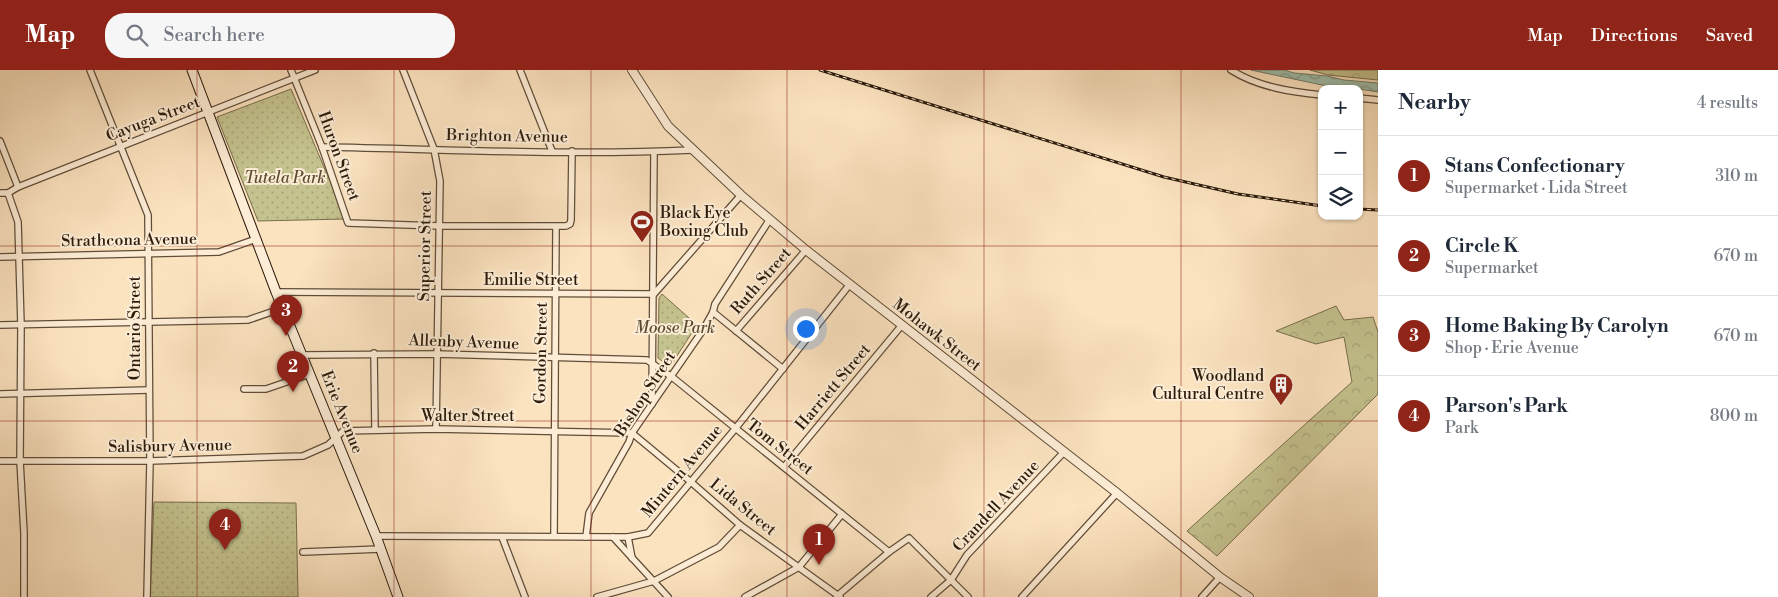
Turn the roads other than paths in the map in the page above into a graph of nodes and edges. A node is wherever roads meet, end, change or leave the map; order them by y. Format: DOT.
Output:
graph roads {
  1 [pos="90,70"];
  2 [pos="192,70"];
  3 [pos="291,70"];
  4 [pos="316,70"];
  5 [pos="403,70"];
  6 [pos="520,70"];
  7 [pos="632,70"];
  8 [pos="1232,70"];
  9 [pos="294,78"];
  10 [pos="1318,94"];
  11 [pos="1363,98"];
  12 [pos="1378,100"];
  13 [pos="208,112"];
  14 [pos="0,141"];
  15 [pos="120,147"];
  16 [pos="322,147"];
  17 [pos="434,148"];
  18 [pos="692,150"];
  19 [pos="552,151"];
  20 [pos="572,152"];
  21 [pos="654,152"];
  22 [pos="18,187"];
  23 [pos="0,193"];
  24 [pos="8,193"];
  25 [pos="742,195"];
  26 [pos="770,219"];
  27 [pos="440,226"];
  28 [pos="556,227"];
  29 [pos="256,239"];
  30 [pos="806,250"];
  31 [pos="148,253"];
  32 [pos="0,257"];
  33 [pos="19,257"];
  34 [pos="850,284"];
  35 [pos="276,292"];
  36 [pos="437,294"];
  37 [pos="556,294"];
  38 [pos="654,294"];
  39 [pos="283,308"];
  40 [pos="713,312"];
  41 [pos="149,322"];
  42 [pos="0,325"];
  43 [pos="21,325"];
  44 [pos="902,325"];
  45 [pos="736,331"];
  46 [pos="374,353"];
  47 [pos="436,354"];
  48 [pos="303,355"];
  49 [pos="554,358"];
  50 [pos="653,364"];
  51 [pos="783,369"];
  52 [pos="310,374"];
  53 [pos="672,377"];
  54 [pos="244,389"];
  55 [pos="149,390"];
  56 [pos="21,393"];
  57 [pos="0,394"];
  58 [pos="652,404"];
  59 [pos="436,429"];
  60 [pos="735,429"];
  61 [pos="375,430"];
  62 [pos="554,431"];
  63 [pos="632,433"];
  64 [pos="336,437"];
  65 [pos="1064,452"];
  66 [pos="0,461"];
  67 [pos="150,461"];
  68 [pos="20,462"];
  69 [pos="784,467"];
  70 [pos="691,482"];
  71 [pos="1117,493"];
  72 [pos="842,514"];
  73 [pos="740,525"];
  74 [pos="376,536"];
  75 [pos="554,536"];
  76 [pos="502,537"];
  77 [pos="586,537"];
  78 [pos="613,537"];
  79 [pos="628,537"];
  80 [pos="381,549"];
  81 [pos="302,552"];
  82 [pos="889,552"];
  83 [pos="632,558"];
  84 [pos="799,567"];
  85 [pos="1220,577"];
  86 [pos="951,580"];
  87 [pos="654,581"];
  88 [pos="838,596"];
  89 [pos="24,597"];
  90 [pos="146,597"];
  91 [pos="398,597"];
  92 [pos="525,597"];
  93 [pos="597,597"];
  94 [pos="668,597"];
  95 [pos="745,597"];
  96 [pos="931,597"];
  97 [pos="968,597"];
  98 [pos="1022,597"];
  99 [pos="1202,597"];
  100 [pos="1249,597"];
  1 -- 15 [label="street, Ontario Street"];
  2 -- 13 [label="main road, Erie Avenue"];
  3 -- 9 [label="street, Huron Street"];
  4 -- 9 [label="street, Cayuga Street"];
  5 -- 17 [label="street, Superior Street"];
  6 -- 19 [label="street"];
  7 -- 18 [label="street, Mohawk Street"];
  8 -- 10 [label="street"];
  9 -- 13 [label="street, Cayuga Street"];
  9 -- 16 [label="street, Huron Street"];
  11 -- 12 [label="street"];
  13 -- 15 [label="street, Cayuga Street"];
  13 -- 29 [label="main road, Erie Avenue"];
  14 -- 22 [label="street"];
  15 -- 22 [label="street, Cayuga Street"];
  15 -- 31 [label="street, Ontario Street"];
  16 -- 17 [label="street, Brighton Avenue"];
  16 -- 27 [label="street, Huron Street"];
  17 -- 19 [label="street, Brighton Avenue"];
  17 -- 27 [label="street, Superior Street"];
  18 -- 21 [label="street, Brighton Avenue"];
  18 -- 25 [label="street, Mohawk Street"];
  19 -- 20 [label="street, Brighton Avenue"];
  20 -- 21 [label="street, Brighton Avenue"];
  20 -- 28 [label="street"];
  21 -- 38 [label="street"];
  22 -- 24 [label="street, Cayuga Street"];
  23 -- 24 [label="street"];
  24 -- 33 [label="street"];
  25 -- 26 [label="street, Mohawk Street"];
  25 -- 38 [label="street"];
  26 -- 30 [label="street, Mohawk Street"];
  26 -- 40 [label="street, Bishop Street"];
  27 -- 28 [label="street"];
  27 -- 36 [label="street, Superior Street"];
  28 -- 37 [label="street, Gordon Street"];
  29 -- 31 [label="street, Strathcona Avenue"];
  29 -- 35 [label="main road, Erie Avenue"];
  30 -- 34 [label="street, Mohawk Street"];
  30 -- 45 [label="street, Ruth Street"];
  31 -- 33 [label="street, Strathcona Avenue"];
  31 -- 41 [label="street, Ontario Street"];
  32 -- 33 [label="street, Strathcona Avenue"];
  33 -- 43 [label="street"];
  34 -- 44 [label="street, Mohawk Street"];
  34 -- 51 [label="street, Mintern Avenue"];
  35 -- 36 [label="street, Emilie Street"];
  35 -- 39 [label="main road, Erie Avenue"];
  36 -- 37 [label="street, Emilie Street"];
  36 -- 47 [label="street, Superior Street"];
  37 -- 38 [label="street, Emilie Street"];
  37 -- 49 [label="street, Gordon Street"];
  38 -- 50 [label="street"];
  39 -- 41 [label="street"];
  39 -- 48 [label="main road, Erie Avenue"];
  40 -- 45 [label="street"];
  40 -- 53 [label="street, Bishop Street"];
  41 -- 43 [label="street"];
  41 -- 55 [label="street, Ontario Street"];
  42 -- 43 [label="street"];
  43 -- 56 [label="street"];
  44 -- 65 [label="street, Mohawk Street"];
  44 -- 69 [label="street, Harriett Street"];
  45 -- 51 [label="street"];
  46 -- 47 [label="street, Allenby Avenue"];
  46 -- 48 [label="street, Allenby Avenue"];
  46 -- 61 [label="street"];
  47 -- 49 [label="street, Allenby Avenue"];
  47 -- 59 [label="street, Superior Street"];
  48 -- 52 [label="main road, Erie Avenue"];
  49 -- 50 [label="street, Allenby Avenue"];
  49 -- 62 [label="street, Gordon Street"];
  50 -- 53 [label="street, Tom Street"];
  50 -- 58 [label="street"];
  51 -- 60 [label="street, Mintern Avenue"];
  52 -- 54 [label="street"];
  52 -- 64 [label="main road, Erie Avenue"];
  53 -- 58 [label="street, Bishop Street"];
  53 -- 60 [label="street, Tom Street"];
  55 -- 56 [label="street"];
  55 -- 67 [label="street, Ontario Street"];
  56 -- 57 [label="street"];
  56 -- 68 [label="street"];
  58 -- 63 [label="street, Bishop Street"];
  59 -- 61 [label="street, Walter Street"];
  59 -- 62 [label="street, Walter Street"];
  60 -- 69 [label="street, Tom Street"];
  60 -- 70 [label="street, Mintern Avenue"];
  61 -- 64 [label="street, Walter Street"];
  62 -- 63 [label="street, Walter Street"];
  62 -- 75 [label="street, Gordon Street"];
  63 -- 70 [label="street, Lida Street"];
  63 -- 77 [label="street, Bishop Street"];
  64 -- 67 [label="street, Salisbury Avenue"];
  64 -- 74 [label="main road, Erie Avenue"];
  65 -- 71 [label="street, Mohawk Street"];
  65 -- 86 [label="street, Crandell Avenue"];
  66 -- 68 [label="street, Salisbury Avenue"];
  67 -- 68 [label="street, Salisbury Avenue"];
  67 -- 90 [label="street, Ontario Street"];
  68 -- 89 [label="street"];
  69 -- 72 [label="street, Tom Street"];
  70 -- 73 [label="street, Lida Street"];
  70 -- 79 [label="street, Mintern Avenue"];
  71 -- 85 [label="street, Mohawk Street"];
  71 -- 98 [label="street"];
  72 -- 82 [label="street, Tom Street"];
  72 -- 84 [label="street"];
  73 -- 84 [label="street, Lida Street"];
  73 -- 87 [label="street"];
  74 -- 76 [label="street, Mintern Avenue"];
  74 -- 80 [label="main road, Erie Avenue"];
  75 -- 76 [label="street, Mintern Avenue"];
  75 -- 77 [label="street, Mintern Avenue"];
  76 -- 92 [label="street"];
  77 -- 78 [label="street, Mintern Avenue"];
  78 -- 79 [label="street, Mintern Avenue"];
  78 -- 83 [label="street"];
  79 -- 83 [label="street"];
  80 -- 81 [label="street"];
  80 -- 91 [label="main road, Erie Avenue"];
  82 -- 86 [label="street"];
  82 -- 88 [label="street"];
  83 -- 87 [label="street"];
  84 -- 88 [label="street, Lida Street"];
  84 -- 95 [label="street"];
  85 -- 99 [label="street"];
  85 -- 100 [label="street, Mohawk Street"];
  86 -- 96 [label="street, Crandell Avenue"];
  86 -- 97 [label="street"];
  87 -- 93 [label="street"];
  87 -- 94 [label="street"];
}
